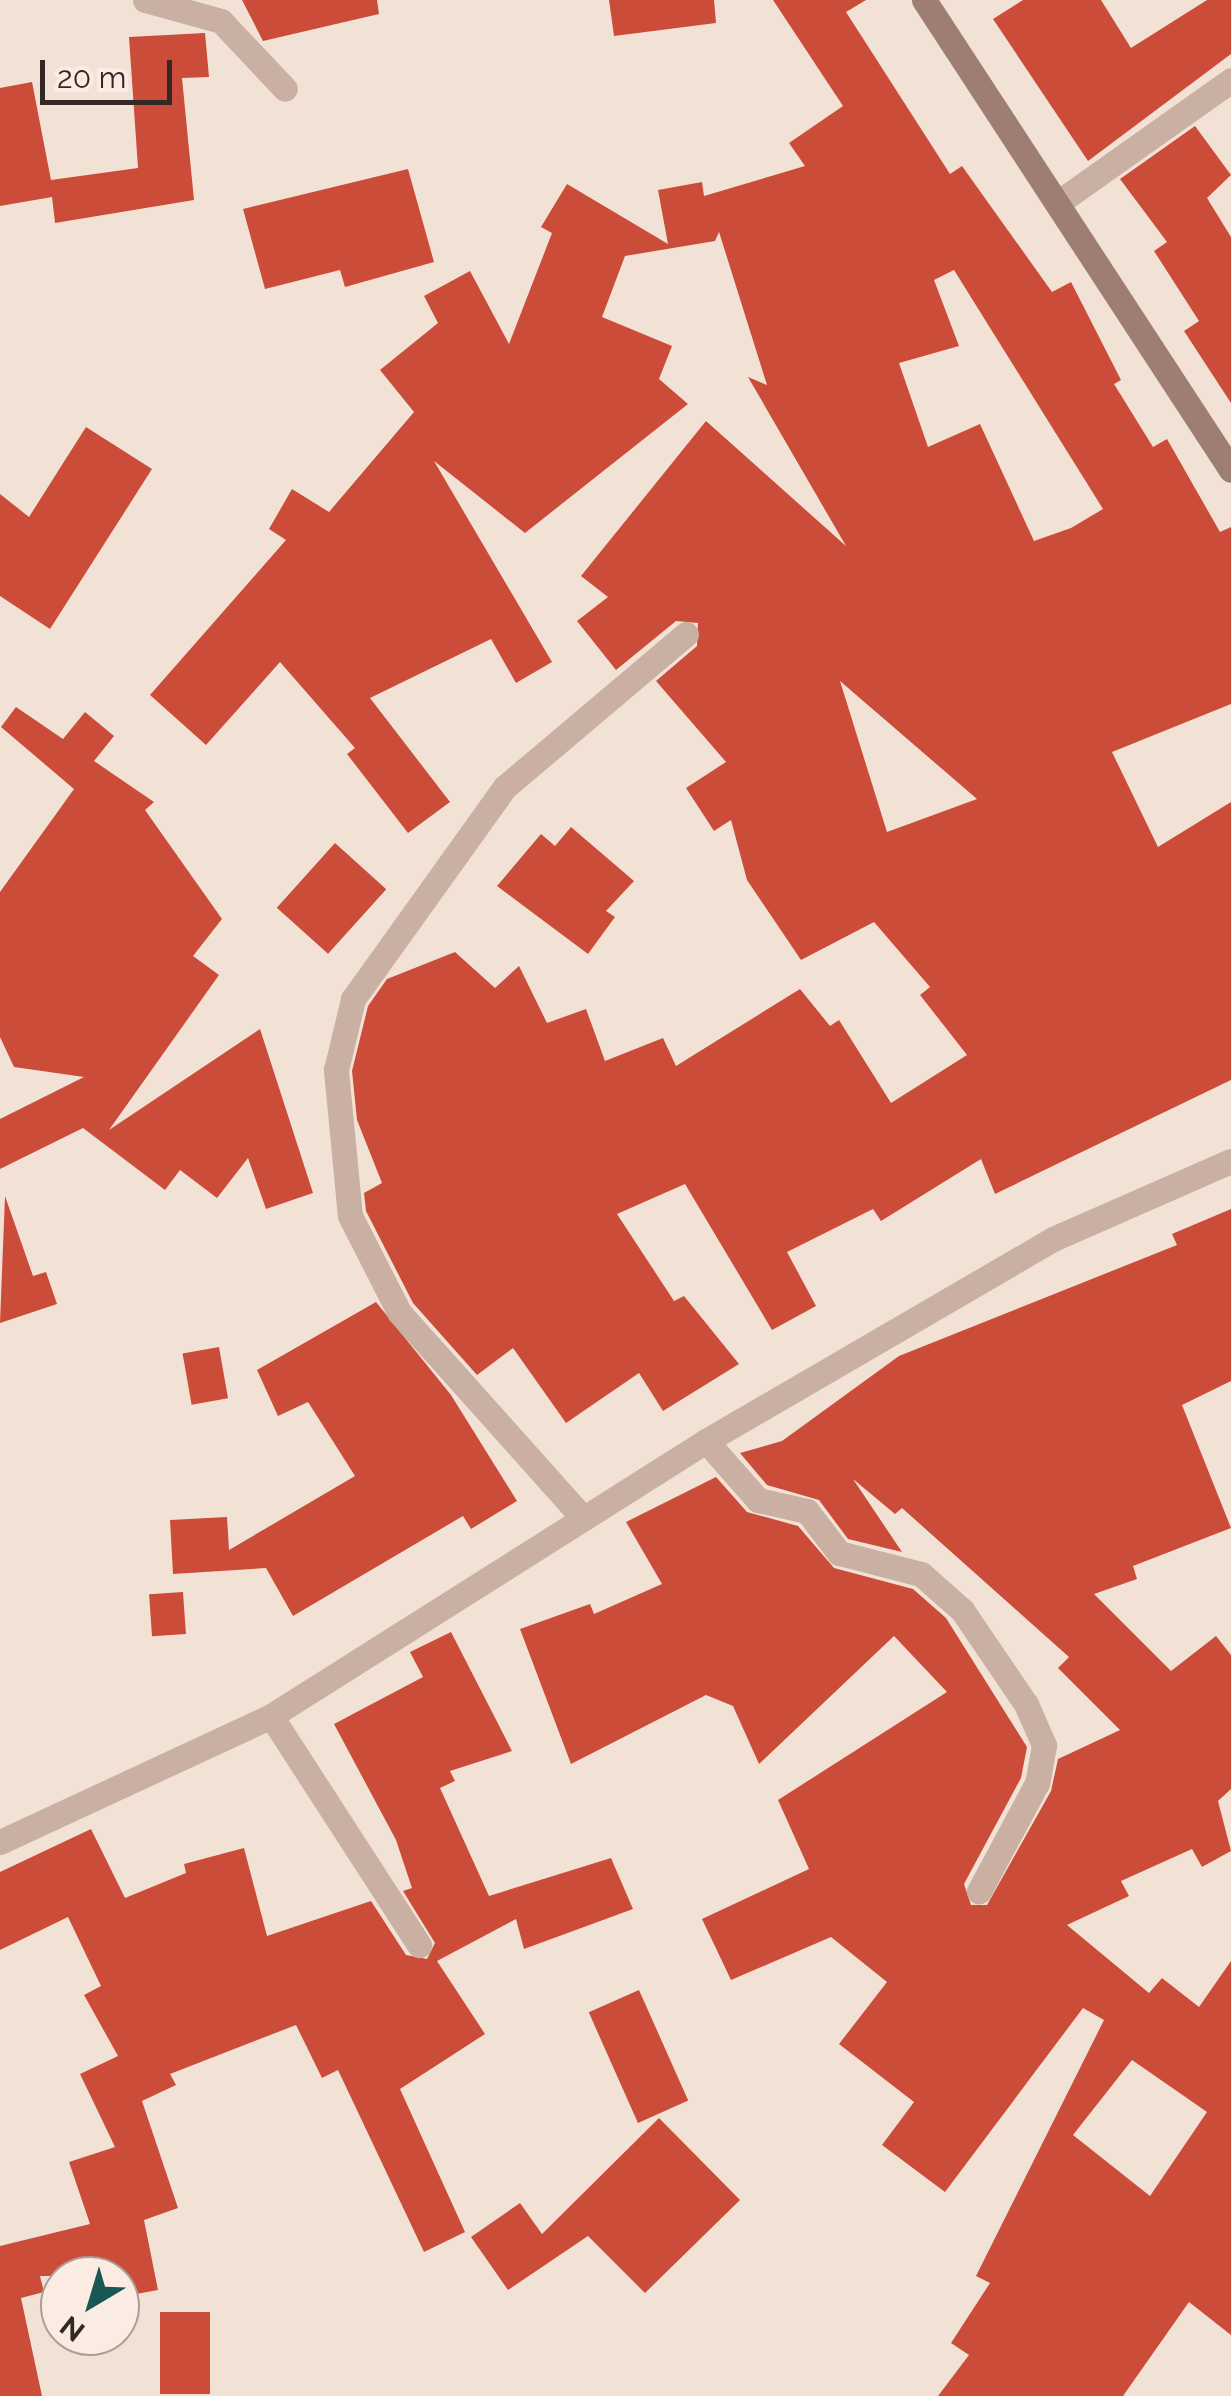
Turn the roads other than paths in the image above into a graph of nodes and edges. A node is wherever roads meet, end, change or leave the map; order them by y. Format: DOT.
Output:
graph roads {
  1 [pos="145,0"];
  2 [pos="924,0"];
  3 [pos="1231,80"];
  4 [pos="284,89"];
  5 [pos="1059,202"];
  6 [pos="1231,470"];
  7 [pos="686,634"];
  8 [pos="1231,1161"];
  9 [pos="706,1441"];
  10 [pos="583,1518"];
  11 [pos="271,1716"];
  12 [pos="0,1842"];
  13 [pos="978,1890"];
  14 [pos="419,1946"];
  1 -- 4 [label="street"];
  2 -- 5 [label="main road"];
  3 -- 5 [label="street"];
  5 -- 6 [label="main road"];
  7 -- 10 [label="street"];
  8 -- 9 [label="street"];
  9 -- 10 [label="street"];
  9 -- 13 [label="street"];
  10 -- 11 [label="street"];
  11 -- 12 [label="street"];
  11 -- 14 [label="street"];
}
